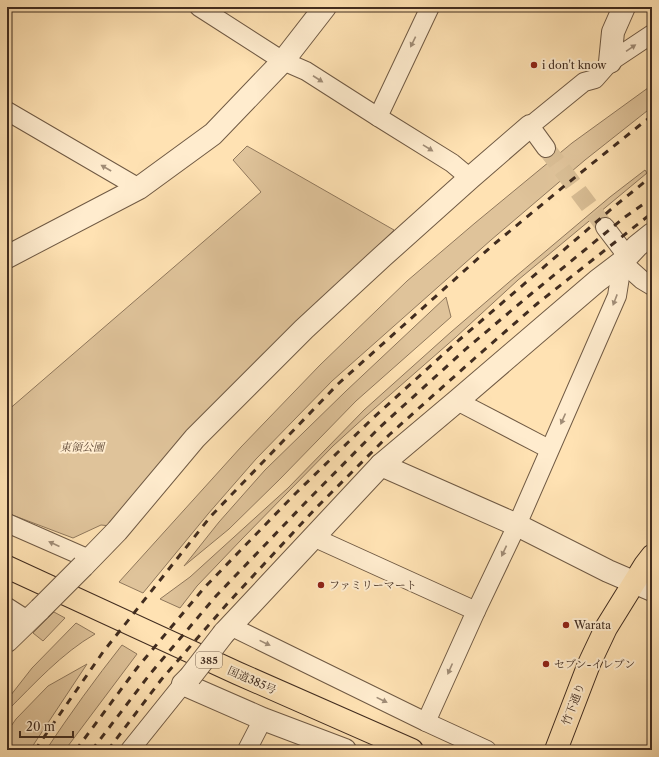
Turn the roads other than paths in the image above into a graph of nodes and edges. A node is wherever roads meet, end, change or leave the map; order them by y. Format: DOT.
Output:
graph roads {
  1 [pos="198,7"];
  2 [pos="325,7"];
  3 [pos="430,7"];
  4 [pos="624,7"];
  5 [pos="652,34"];
  6 [pos="283,61"];
  7 [pos="610,62"];
  8 [pos="7,111"];
  9 [pos="378,117"];
  10 [pos="530,126"];
  11 [pos="546,148"];
  12 [pos="470,178"];
  13 [pos="139,188"];
  14 [pos="606,227"];
  15 [pos="652,234"];
  16 [pos="9,254"];
  17 [pos="622,262"];
  18 [pos="652,286"];
  19 [pos="457,401"];
  20 [pos="549,449"];
  21 [pos="380,465"];
  22 [pos="7,523"];
  23 [pos="517,525"];
  24 [pos="313,537"];
  25 [pos="652,556"];
  26 [pos="86,562"];
  27 [pos="7,567"];
  28 [pos="643,586"];
  29 [pos="7,607"];
  30 [pos="476,611"];
  31 [pos="35,615"];
  32 [pos="227,629"];
  33 [pos="7,641"];
  34 [pos="186,680"];
  35 [pos="263,719"];
  36 [pos="426,722"];
  37 [pos="130,750"];
  38 [pos="247,750"];
  39 [pos="345,750"];
  40 [pos="412,750"];
  41 [pos="487,750"];
  42 [pos="556,750"];
  1 -- 6 [label="street"];
  2 -- 6 [label="street"];
  3 -- 9 [label="street, one-way"];
  4 -- 7 [label="street"];
  7 -- 5 [label="street, one-way"];
  6 -- 9 [label="street, one-way"];
  6 -- 13 [label="street"];
  7 -- 10 [label="street"];
  13 -- 8 [label="street, one-way"];
  9 -- 12 [label="street, one-way"];
  10 -- 11 [label="street"];
  10 -- 12 [label="street"];
  12 -- 26 [label="street"];
  13 -- 16 [label="street"];
  14 -- 17 [label="street"];
  15 -- 17 [label="street"];
  17 -- 18 [label="street"];
  17 -- 19 [label="street"];
  17 -- 20 [label="street, one-way"];
  19 -- 20 [label="street"];
  19 -- 21 [label="street"];
  20 -- 23 [label="street"];
  21 -- 23 [label="street"];
  21 -- 24 [label="street"];
  26 -- 22 [label="street, one-way"];
  23 -- 28 [label="street"];
  23 -- 30 [label="street, one-way"];
  24 -- 30 [label="street"];
  24 -- 32 [label="street"];
  25 -- 28 [label="highway, 竹下通り"];
  26 -- 31 [label="street, bridge"];
  27 -- 40 [label="highway, 国道385号 / 385"];
  28 -- 42 [label="highway, 竹下通り"];
  29 -- 31 [label="street"];
  30 -- 36 [label="street, one-way"];
  31 -- 33 [label="street"];
  32 -- 34 [label="street, bridge"];
  32 -- 36 [label="street, one-way"];
  34 -- 35 [label="street"];
  34 -- 37 [label="street"];
  35 -- 38 [label="street"];
  35 -- 39 [label="street"];
  36 -- 41 [label="street"];
}
